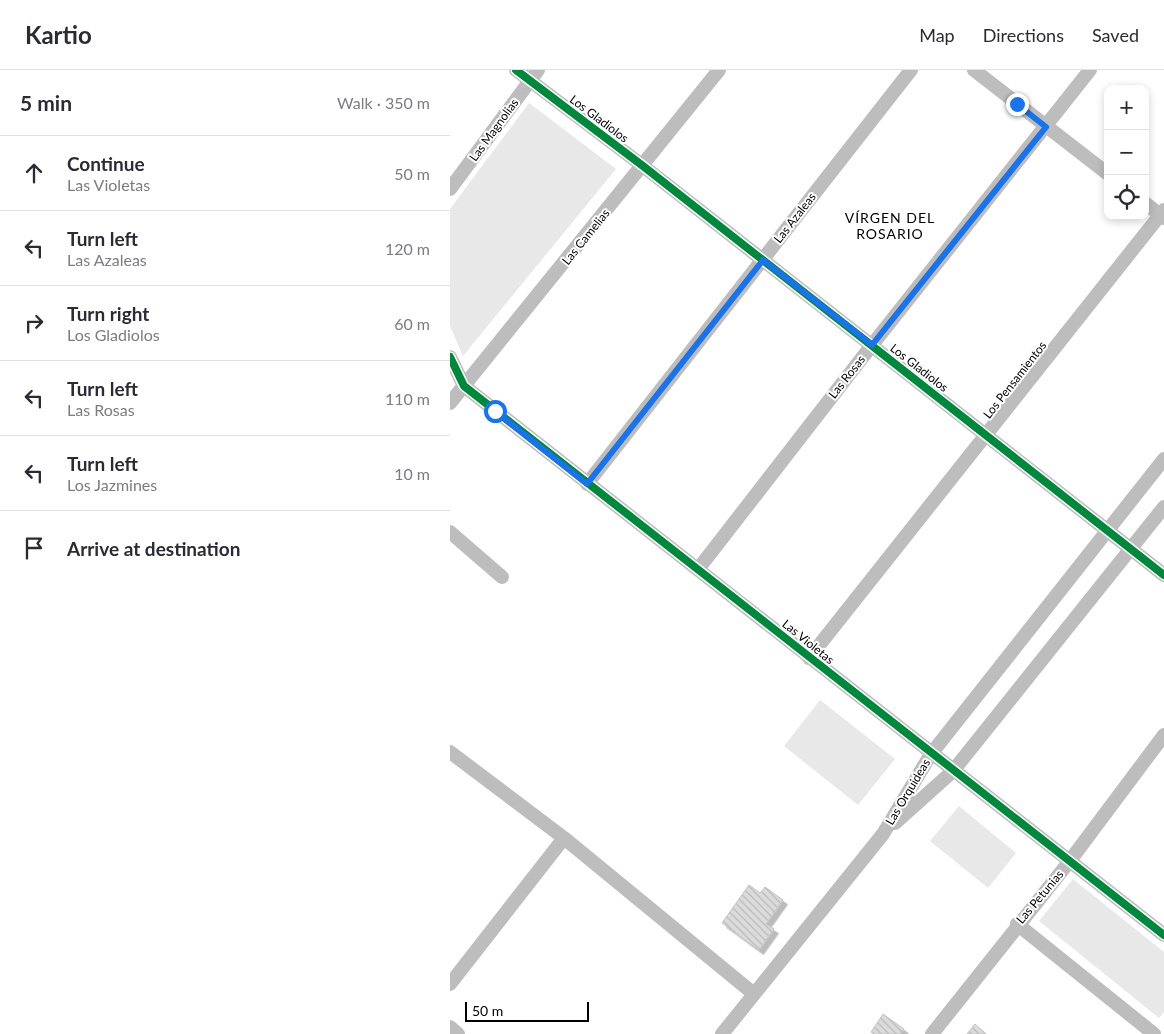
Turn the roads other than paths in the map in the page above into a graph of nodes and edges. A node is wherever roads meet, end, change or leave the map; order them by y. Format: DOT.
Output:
graph roads {
  1 [pos="516,70"];
  2 [pos="538,70"];
  3 [pos="719,70"];
  4 [pos="910,70"];
  5 [pos="974,70"];
  6 [pos="1090,70"];
  7 [pos="529,81"];
  8 [pos="1046,127"];
  9 [pos="643,166"];
  10 [pos="1104,171"];
  11 [pos="450,190"];
  12 [pos="1149,205"];
  13 [pos="1163,214"];
  14 [pos="763,260"];
  15 [pos="872,345"];
  16 [pos="450,357"];
  17 [pos="464,386"];
  18 [pos="450,403"];
  19 [pos="987,435"];
  20 [pos="1164,459"];
  21 [pos="587,484"];
  22 [pos="1164,507"];
  23 [pos="1108,531"];
  24 [pos="450,532"];
  25 [pos="1131,549"];
  26 [pos="699,568"];
  27 [pos="1164,575"];
  28 [pos="502,577"];
  29 [pos="809,658"];
  30 [pos="1164,735"];
  31 [pos="450,752"];
  32 [pos="932,754"];
  33 [pos="953,771"];
  34 [pos="883,834"];
  35 [pos="564,838"];
  36 [pos="1069,862"];
  37 [pos="1017,924"];
  38 [pos="1164,935"];
  39 [pos="450,984"];
  40 [pos="754,994"];
  41 [pos="450,1027"];
  42 [pos="458,1034"];
  43 [pos="722,1034"];
  44 [pos="932,1034"];
  45 [pos="1154,1034"];
  1 -- 7 [label="street, Los Gladiolos"];
  2 -- 7 [label="street, Las Magnolias"];
  3 -- 9 [label="street, Las Camelias"];
  4 -- 14 [label="street, Las Azaleas"];
  5 -- 8 [label="street"];
  6 -- 8 [label="street, Las Rosas"];
  7 -- 9 [label="street, Los Gladiolos"];
  7 -- 11 [label="street, Las Magnolias"];
  8 -- 10 [label="street"];
  8 -- 15 [label="street, Las Rosas"];
  9 -- 14 [label="street, Los Gladiolos"];
  9 -- 17 [label="street, Las Camelias"];
  12 -- 13 [label="street"];
  13 -- 19 [label="street, Los Pensamientos"];
  14 -- 15 [label="street, Los Gladiolos"];
  14 -- 21 [label="street, Las Azaleas"];
  15 -- 19 [label="street, Los Gladiolos"];
  15 -- 26 [label="street, Las Rosas"];
  16 -- 17 [label="street, Las Violetas"];
  17 -- 18 [label="street, Las Camelias"];
  17 -- 21 [label="street, Las Violetas"];
  19 -- 23 [label="street, Los Gladiolos"];
  19 -- 29 [label="street, Los Pensamientos"];
  20 -- 23 [label="street, Las Orquideas"];
  21 -- 26 [label="street, Las Violetas"];
  22 -- 25 [label="street, Las Orquideas"];
  23 -- 25 [label="street, Los Gladiolos"];
  23 -- 32 [label="street, Las Orquideas"];
  24 -- 28 [label="street"];
  25 -- 27 [label="street, Los Gladiolos"];
  25 -- 33 [label="street, Las Orquideas"];
  26 -- 29 [label="street, Las Violetas"];
  29 -- 32 [label="street, Las Violetas"];
  30 -- 36 [label="street, Las Petunias"];
  31 -- 35 [label="street"];
  32 -- 33 [label="street, Las Violetas"];
  32 -- 34 [label="street, Las Orquideas"];
  33 -- 34 [label="street, Las Orquideas"];
  33 -- 36 [label="street, Las Violetas"];
  34 -- 40 [label="street"];
  35 -- 39 [label="street"];
  35 -- 40 [label="street"];
  36 -- 37 [label="street, Las Petunias"];
  36 -- 38 [label="street, Las Violetas"];
  37 -- 44 [label="street, Las Petunias"];
  37 -- 45 [label="street"];
  40 -- 43 [label="street"];
  41 -- 42 [label="street"];
}
